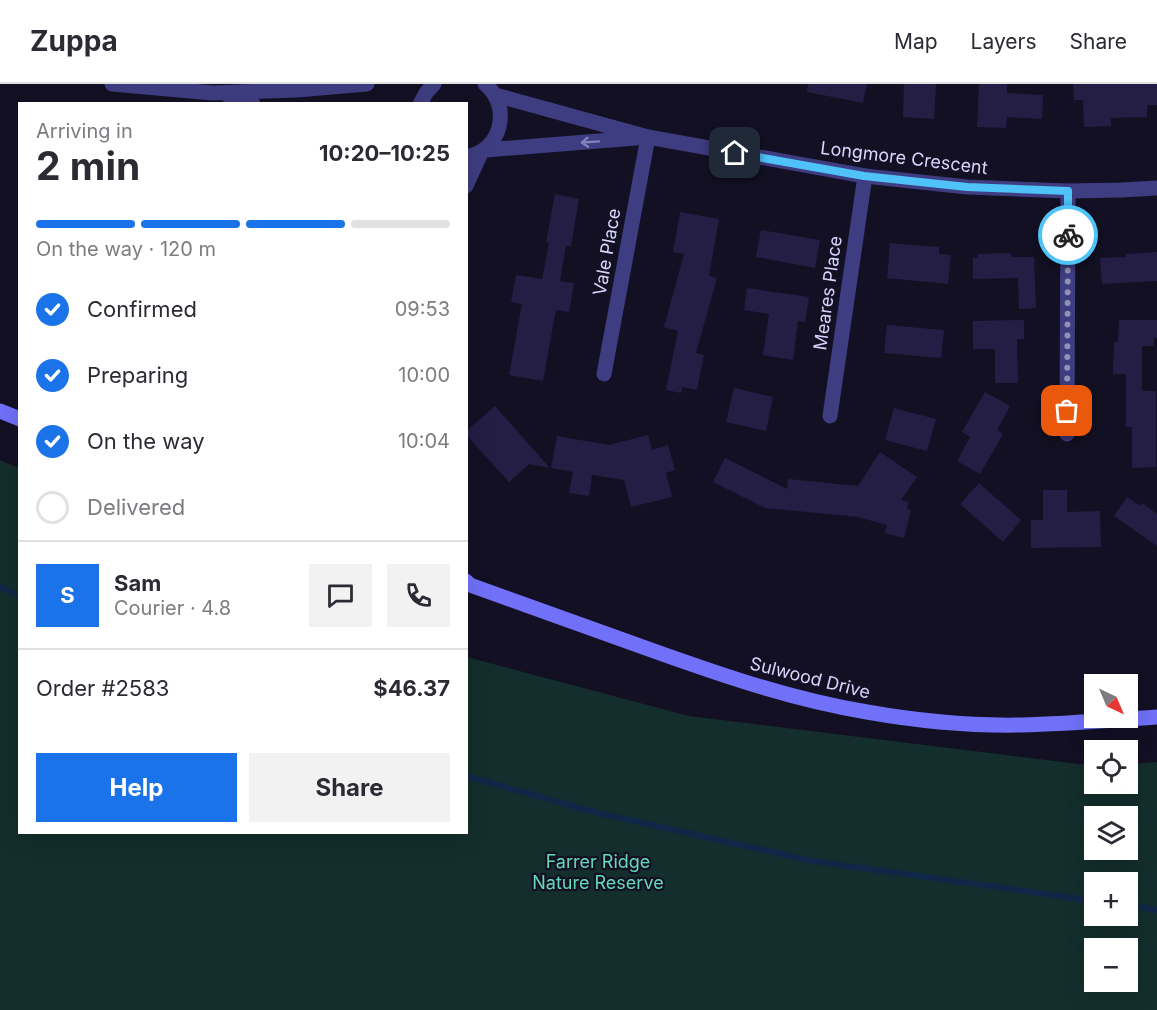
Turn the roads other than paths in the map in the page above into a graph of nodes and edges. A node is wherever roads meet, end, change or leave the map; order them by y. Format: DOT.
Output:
graph roads {
  1 [pos="112,84"];
  2 [pos="367,84"];
  3 [pos="434,84"];
  4 [pos="144,85"];
  5 [pos="492,89"];
  6 [pos="213,93"];
  7 [pos="247,102"];
  8 [pos="421,102"];
  9 [pos="648,137"];
  10 [pos="477,153"];
  11 [pos="864,176"];
  12 [pos="468,180"];
  13 [pos="1157,188"];
  14 [pos="1068,191"];
  15 [pos="604,374"];
  16 [pos="0,411"];
  17 [pos="830,416"];
  18 [pos="18,418"];
  19 [pos="1067,434"];
  20 [pos="468,584"];
  21 [pos="1157,717"];
  1 -- 4 [label="street"];
  2 -- 6 [label="street"];
  3 -- 8 [label="street"];
  4 -- 6 [label="street"];
  5 -- 9 [label="street, Longmore Crescent"];
  5 -- 10 [label="street"];
  6 -- 7 [label="street"];
  9 -- 10 [label="street, Longmore Crescent, one-way"];
  9 -- 11 [label="street, Longmore Crescent"];
  9 -- 15 [label="street, Vale Place"];
  10 -- 12 [label="street"];
  11 -- 14 [label="street, Longmore Crescent"];
  11 -- 17 [label="street, Meares Place"];
  13 -- 14 [label="street, Longmore Crescent"];
  14 -- 19 [label="street"];
  16 -- 18 [label="main road"];
  20 -- 21 [label="main road, Sulwood Drive"];
}
